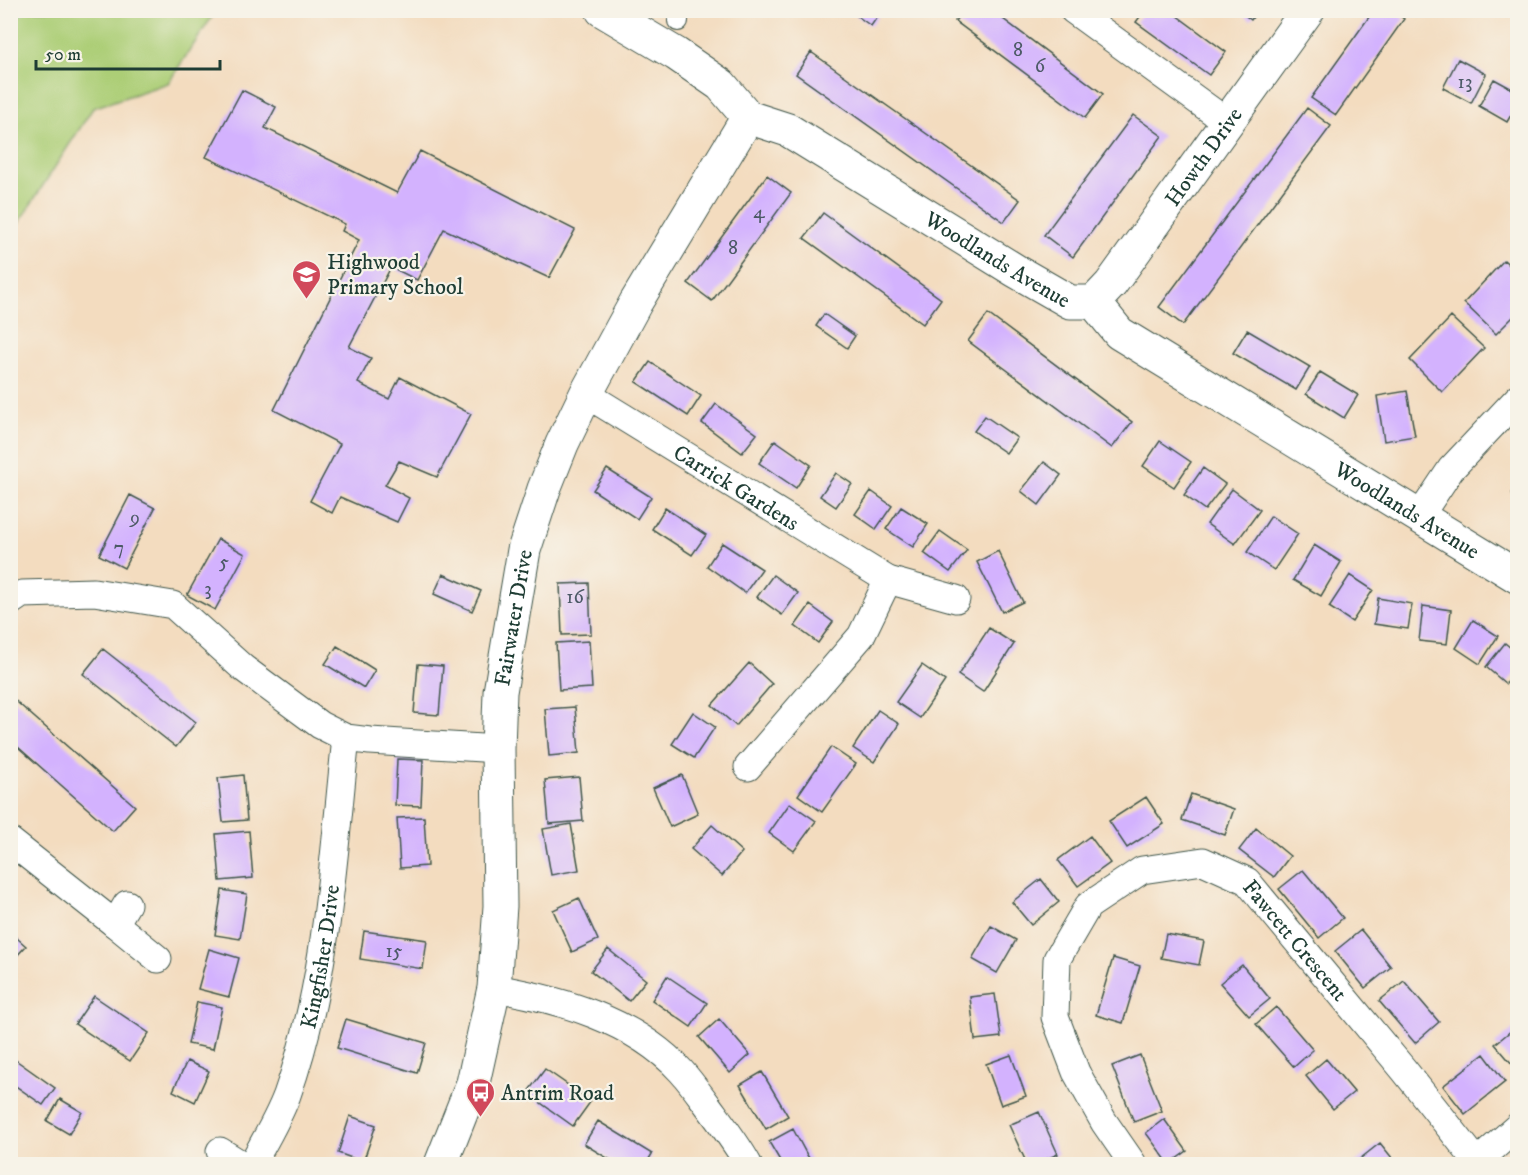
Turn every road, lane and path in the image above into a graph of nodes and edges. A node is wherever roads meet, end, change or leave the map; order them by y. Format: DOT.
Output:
graph roads {
  1 [pos="603,10"];
  2 [pos="1073,10"];
  3 [pos="1308,10"];
  4 [pos="748,117"];
  5 [pos="1227,122"];
  6 [pos="1094,302"];
  7 [pos="586,394"];
  8 [pos="1518,398"];
  9 [pos="1419,517"];
  10 [pos="1518,577"];
  11 [pos="888,580"];
  12 [pos="956,599"];
  13 [pos="10,602"];
  14 [pos="346,738"];
  15 [pos="498,749"];
  16 [pos="748,767"];
  17 [pos="10,842"];
  18 [pos="158,959"];
  19 [pos="494,988"];
  20 [pos="1518,1126"];
  21 [pos="1476,1163"];
  22 [pos="252,1164"];
  23 [pos="441,1164"];
  24 [pos="748,1164"];
  25 [pos="1133,1164"];
  1 -- 4 [label="street"];
  2 -- 5 [label="street"];
  3 -- 5 [label="street, Howth Drive"];
  4 -- 6 [label="street, Woodlands Avenue"];
  4 -- 7 [label="street, Fairwater Drive"];
  5 -- 6 [label="street, Howth Drive"];
  6 -- 9 [label="street, Woodlands Avenue"];
  7 -- 11 [label="street, Carrick Gardens"];
  7 -- 15 [label="street, Fairwater Drive"];
  8 -- 9 [label="street"];
  9 -- 10 [label="street, Woodlands Avenue"];
  11 -- 12 [label="street, Carrick Gardens"];
  11 -- 16 [label="street"];
  13 -- 14 [label="street"];
  14 -- 15 [label="street"];
  14 -- 22 [label="street, Kingfisher Drive"];
  15 -- 19 [label="street, Fairwater Drive"];
  17 -- 18 [label="street"];
  19 -- 23 [label="street, Fairwater Drive"];
  19 -- 24 [label="street"];
  20 -- 21 [label="street"];
  21 -- 25 [label="street, Fawcett Crescent"];
}
